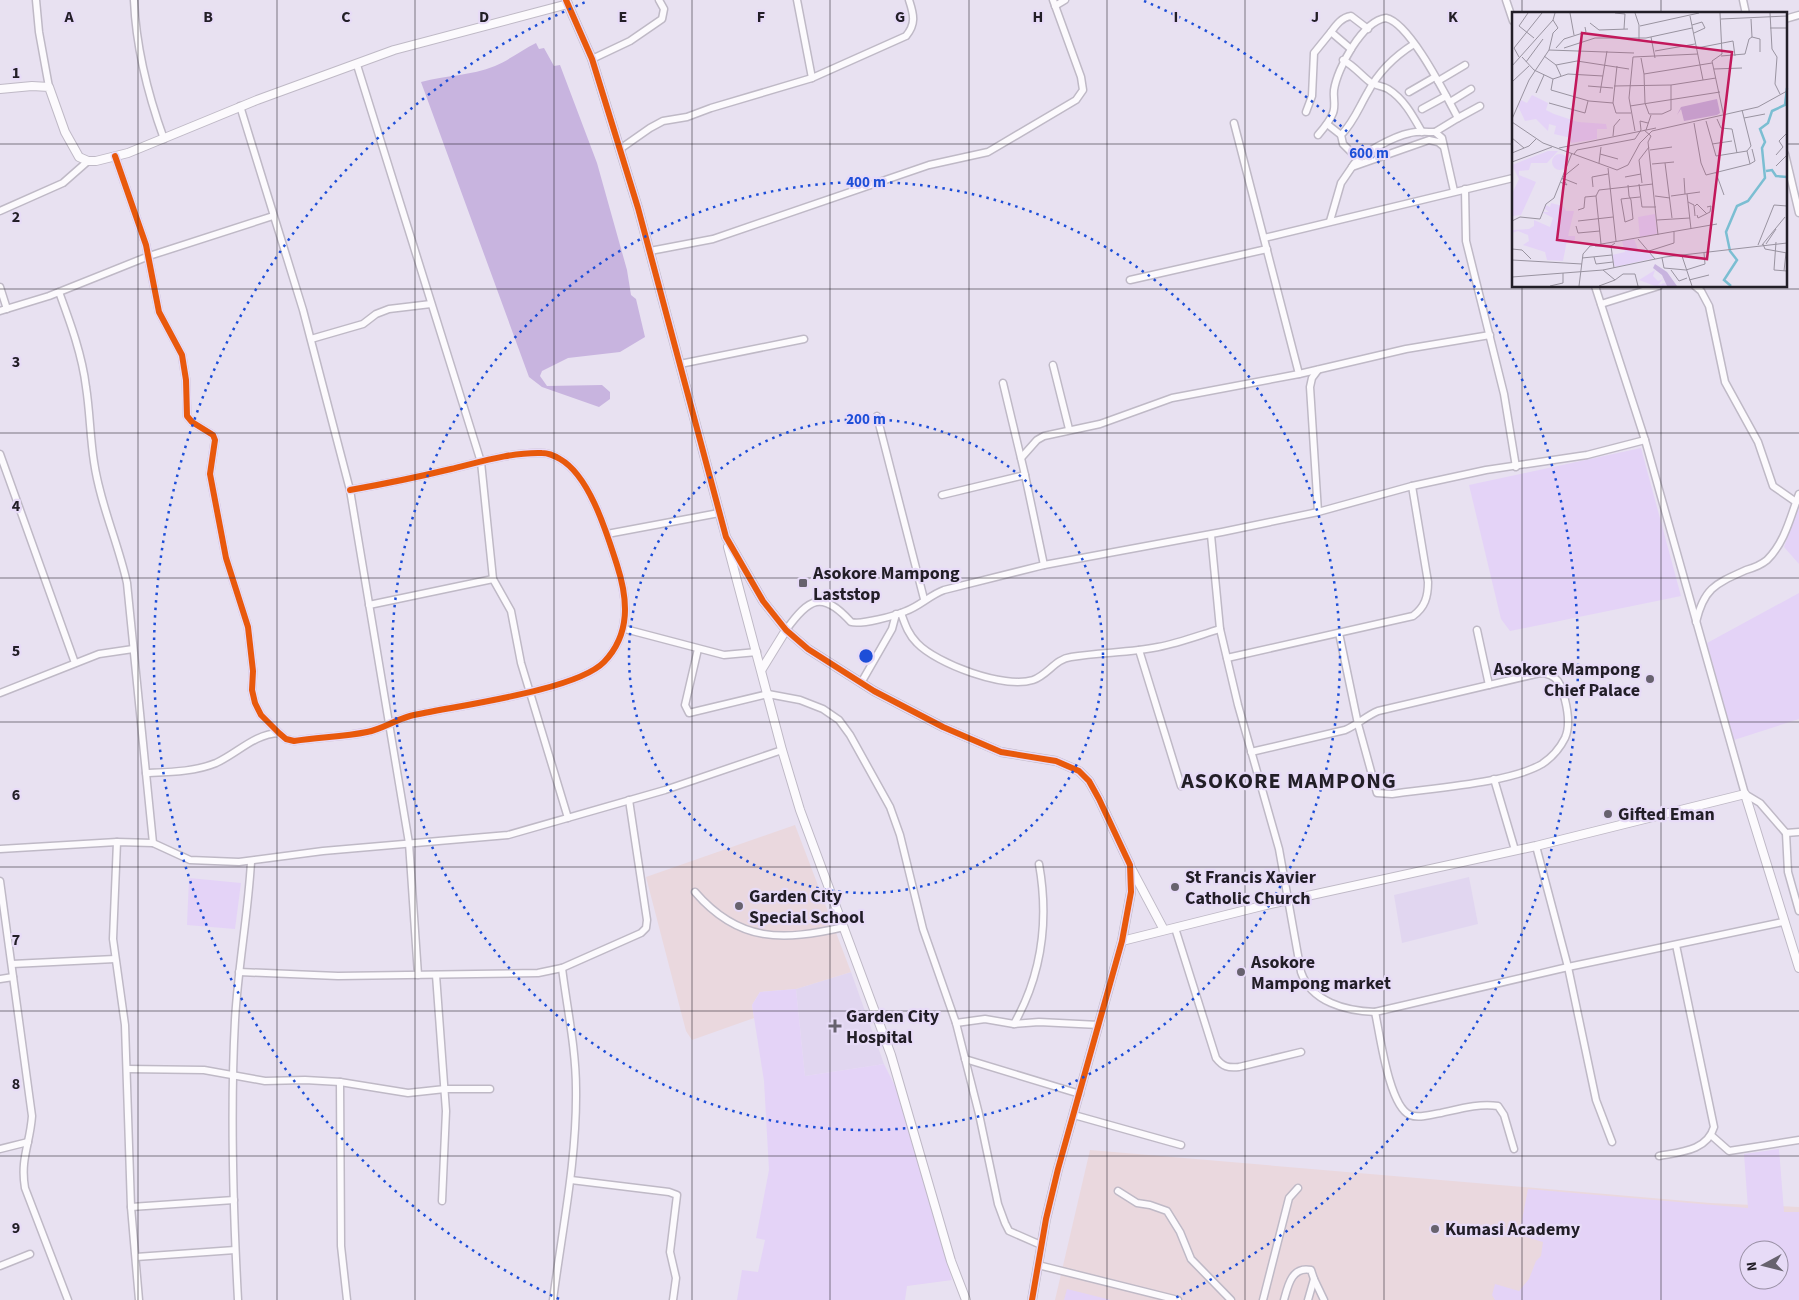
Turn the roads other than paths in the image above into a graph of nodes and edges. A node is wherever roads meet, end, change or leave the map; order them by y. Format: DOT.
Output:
graph roads {
  1 [pos="36,0"];
  2 [pos="134,0"];
  3 [pos="659,0"];
  4 [pos="797,0"];
  5 [pos="909,0"];
  6 [pos="1065,0"];
  7 [pos="1506,0"];
  8 [pos="567,2"];
  9 [pos="1054,3"];
  10 [pos="1799,15"];
  11 [pos="1512,18"];
  12 [pos="1786,19"];
  13 [pos="1368,29"];
  14 [pos="1330,32"];
  15 [pos="1414,44"];
  16 [pos="1351,49"];
  17 [pos="592,59"];
  18 [pos="1343,60"];
  19 [pos="357,65"];
  20 [pos="1465,65"];
  21 [pos="812,78"];
  22 [pos="1436,79"];
  23 [pos="1372,84"];
  24 [pos="49,88"];
  25 [pos="0,89"];
  26 [pos="1471,90"];
  27 [pos="1409,92"];
  28 [pos="1448,99"];
  29 [pos="240,106"];
  30 [pos="1480,106"];
  31 [pos="1422,109"];
  32 [pos="1306,112"];
  33 [pos="1458,118"];
  34 [pos="1234,123"];
  35 [pos="1327,124"];
  36 [pos="1422,132"];
  37 [pos="1435,132"];
  38 [pos="1318,135"];
  39 [pos="1341,136"];
  40 [pos="164,139"];
  41 [pos="1442,146"];
  42 [pos="1376,149"];
  43 [pos="620,150"];
  44 [pos="115,156"];
  45 [pos="1381,156"];
  46 [pos="1357,158"];
  47 [pos="1786,158"];
  48 [pos="88,161"];
  49 [pos="1352,167"];
  50 [pos="1512,178"];
  51 [pos="1465,189"];
  52 [pos="1454,191"];
  53 [pos="0,211"];
  54 [pos="1799,213"];
  55 [pos="273,216"];
  56 [pos="1330,221"];
  57 [pos="1264,238"];
  58 [pos="1266,249"];
  59 [pos="650,251"];
  60 [pos="149,256"];
  61 [pos="1130,280"];
  62 [pos="0,287"];
  63 [pos="1596,288"];
  64 [pos="1653,288"];
  65 [pos="1697,288"];
  66 [pos="59,292"];
  67 [pos="431,304"];
  68 [pos="1601,304"];
  69 [pos="7,309"];
  70 [pos="0,311"];
  71 [pos="1490,336"];
  72 [pos="311,339"];
  73 [pos="804,339"];
  74 [pos="680,364"];
  75 [pos="1053,366"];
  76 [pos="1318,370"];
  77 [pos="1299,374"];
  78 [pos="1003,383"];
  79 [pos="877,416"];
  80 [pos="1069,430"];
  81 [pos="1645,440"];
  82 [pos="0,454"];
  83 [pos="1021,458"];
  84 [pos="481,462"];
  85 [pos="1516,467"];
  86 [pos="1025,475"];
  87 [pos="1412,486"];
  88 [pos="350,490"];
  89 [pos="1799,494"];
  90 [pos="942,495"];
  91 [pos="1796,502"];
  92 [pos="1318,512"];
  93 [pos="719,513"];
  94 [pos="607,534"];
  95 [pos="1210,534"];
  96 [pos="726,537"];
  97 [pos="1044,566"];
  98 [pos="493,579"];
  99 [pos="924,599"];
  100 [pos="370,605"];
  101 [pos="899,613"];
  102 [pos="1696,624"];
  103 [pos="625,629"];
  104 [pos="1220,629"];
  105 [pos="786,630"];
  106 [pos="1477,630"];
  107 [pos="1339,633"];
  108 [pos="133,649"];
  109 [pos="698,649"];
  110 [pos="1139,650"];
  111 [pos="757,652"];
  112 [pos="1227,658"];
  113 [pos="75,662"];
  114 [pos="762,669"];
  115 [pos="861,683"];
  116 [pos="1490,685"];
  117 [pos="529,691"];
  118 [pos="0,693"];
  119 [pos="768,694"];
  120 [pos="389,723"];
  121 [pos="1358,724"];
  122 [pos="279,733"];
  123 [pos="782,750"];
  124 [pos="1251,752"];
  125 [pos="146,773"];
  126 [pos="1494,779"];
  127 [pos="1181,786"];
  128 [pos="1745,794"];
  129 [pos="629,800"];
  130 [pos="568,818"];
  131 [pos="1799,832"];
  132 [pos="1786,833"];
  133 [pos="117,842"];
  134 [pos="153,843"];
  135 [pos="409,843"];
  136 [pos="1536,846"];
  137 [pos="0,849"];
  138 [pos="1515,850"];
  139 [pos="251,862"];
  140 [pos="1039,864"];
  141 [pos="1130,865"];
  142 [pos="0,881"];
  143 [pos="695,892"];
  144 [pos="1287,900"];
  145 [pos="1799,911"];
  146 [pos="1783,922"];
  147 [pos="844,927"];
  148 [pos="1175,928"];
  149 [pos="1164,930"];
  150 [pos="1122,941"];
  151 [pos="1676,944"];
  152 [pos="115,959"];
  153 [pos="12,964"];
  154 [pos="1568,967"];
  155 [pos="562,968"];
  156 [pos="1799,968"];
  157 [pos="239,972"];
  158 [pos="418,975"];
  159 [pos="436,975"];
  160 [pos="13,977"];
  161 [pos="0,979"];
  162 [pos="1375,1012"];
  163 [pos="956,1023"];
  164 [pos="1014,1024"];
  165 [pos="1099,1025"];
  166 [pos="1301,1052"];
  167 [pos="965,1059"];
  168 [pos="127,1069"];
  169 [pos="233,1074"];
  170 [pos="340,1082"];
  171 [pos="445,1089"];
  172 [pos="490,1089"];
  173 [pos="1080,1094"];
  174 [pos="1074,1115"];
  175 [pos="1712,1136"];
  176 [pos="1799,1140"];
  177 [pos="28,1142"];
  178 [pos="1612,1142"];
  179 [pos="1181,1145"];
  180 [pos="0,1149"];
  181 [pos="1514,1149"];
  182 [pos="1659,1156"];
  183 [pos="571,1180"];
  184 [pos="1298,1188"];
  185 [pos="1118,1191"];
  186 [pos="234,1200"];
  187 [pos="442,1201"];
  188 [pos="131,1207"];
  189 [pos="1041,1245"];
  190 [pos="235,1250"];
  191 [pos="30,1254"];
  192 [pos="136,1257"];
  193 [pos="1038,1265"];
  194 [pos="0,1266"];
  195 [pos="1314,1279"];
  196 [pos="68,1300"];
  197 [pos="139,1300"];
  198 [pos="238,1300"];
  199 [pos="347,1300"];
  200 [pos="554,1300"];
  201 [pos="673,1300"];
  202 [pos="966,1300"];
  203 [pos="1032,1300"];
  204 [pos="1178,1300"];
  205 [pos="1231,1300"];
  206 [pos="1262,1300"];
  207 [pos="1284,1300"];
  208 [pos="1308,1300"];
  209 [pos="1320,1300"];
  210 [pos="1324,1300"];
  1 -- 24 [label="street"];
  2 -- 40 [label="street"];
  3 -- 17 [label="street"];
  4 -- 21 [label="street"];
  5 -- 21 [label="street"];
  6 -- 9 [label="street"];
  7 -- 11 [label="street"];
  8 -- 17 [label="street"];
  8 -- 19 [label="street"];
  9 -- 59 [label="street"];
  10 -- 12 [label="street"];
  13 -- 14 [label="street"];
  13 -- 15 [label="street"];
  13 -- 16 [label="street"];
  14 -- 16 [label="street"];
  14 -- 32 [label="street"];
  15 -- 22 [label="street"];
  15 -- 23 [label="street"];
  16 -- 18 [label="street"];
  17 -- 43 [label="street"];
  18 -- 23 [label="street"];
  18 -- 35 [label="street"];
  19 -- 29 [label="street"];
  19 -- 67 [label="street"];
  20 -- 22 [label="street"];
  21 -- 43 [label="street"];
  22 -- 27 [label="street"];
  22 -- 28 [label="street"];
  23 -- 36 [label="street"];
  23 -- 39 [label="street"];
  24 -- 25 [label="street"];
  24 -- 48 [label="street"];
  26 -- 28 [label="street"];
  28 -- 31 [label="street"];
  28 -- 33 [label="street"];
  29 -- 40 [label="street"];
  29 -- 55 [label="street"];
  30 -- 33 [label="street"];
  33 -- 37 [label="street"];
  34 -- 57 [label="street"];
  35 -- 38 [label="street"];
  35 -- 39 [label="street"];
  36 -- 37 [label="street"];
  36 -- 42 [label="street"];
  37 -- 41 [label="street"];
  39 -- 46 [label="street"];
  40 -- 44 [label="street"];
  41 -- 45 [label="street"];
  41 -- 52 [label="street"];
  42 -- 45 [label="street"];
  42 -- 46 [label="street"];
  43 -- 59 [label="street"];
  44 -- 48 [label="street"];
  44 -- 60 [label="street"];
  45 -- 49 [label="street"];
  46 -- 49 [label="street"];
  47 -- 54 [label="street"];
  48 -- 53 [label="street"];
  49 -- 56 [label="street"];
  50 -- 51 [label="street"];
  51 -- 52 [label="street"];
  51 -- 71 [label="street"];
  52 -- 56 [label="street"];
  55 -- 60 [label="street"];
  55 -- 72 [label="street"];
  56 -- 57 [label="street"];
  57 -- 58 [label="street"];
  58 -- 61 [label="street"];
  58 -- 77 [label="street"];
  59 -- 74 [label="street"];
  60 -- 66 [label="street"];
  60 -- 122 [label="street"];
  62 -- 69 [label="street"];
  63 -- 68 [label="street"];
  64 -- 68 [label="street"];
  65 -- 91 [label="street"];
  66 -- 69 [label="street"];
  66 -- 108 [label="street"];
  67 -- 72 [label="street"];
  67 -- 84 [label="street"];
  68 -- 81 [label="street"];
  69 -- 70 [label="street"];
  71 -- 76 [label="street"];
  71 -- 85 [label="street"];
  72 -- 88 [label="street"];
  73 -- 74 [label="street"];
  74 -- 93 [label="street"];
  75 -- 80 [label="street"];
  76 -- 77 [label="street"];
  76 -- 92 [label="street"];
  77 -- 80 [label="street"];
  78 -- 83 [label="street"];
  79 -- 99 [label="street"];
  80 -- 83 [label="street"];
  81 -- 85 [label="street"];
  81 -- 102 [label="street"];
  82 -- 113 [label="street"];
  83 -- 86 [label="street"];
  84 -- 88 [label="street"];
  84 -- 94 [label="street"];
  84 -- 98 [label="street"];
  85 -- 87 [label="street"];
  86 -- 90 [label="street"];
  86 -- 97 [label="street"];
  87 -- 92 [label="street"];
  87 -- 107 [label="street"];
  88 -- 100 [label="street"];
  89 -- 91 [label="street"];
  91 -- 102 [label="street"];
  92 -- 95 [label="street"];
  93 -- 94 [label="street"];
  93 -- 96 [label="street"];
  94 -- 103 [label="street"];
  95 -- 97 [label="street"];
  95 -- 104 [label="street"];
  96 -- 105 [label="street"];
  96 -- 111 [label="street"];
  97 -- 99 [label="street"];
  98 -- 100 [label="street"];
  98 -- 117 [label="street"];
  99 -- 101 [label="street"];
  100 -- 120 [label="street"];
  101 -- 105 [label="street"];
  101 -- 110 [label="street"];
  101 -- 115 [label="street"];
  102 -- 128 [label="street"];
  103 -- 109 [label="street"];
  103 -- 117 [label="street"];
  104 -- 110 [label="street"];
  104 -- 112 [label="street"];
  105 -- 114 [label="street"];
  105 -- 115 [label="street"];
  106 -- 116 [label="street"];
  107 -- 112 [label="street"];
  107 -- 121 [label="street"];
  108 -- 113 [label="street"];
  108 -- 125 [label="street"];
  109 -- 111 [label="street"];
  109 -- 119 [label="street"];
  110 -- 127 [label="street"];
  111 -- 114 [label="street"];
  112 -- 124 [label="street"];
  113 -- 118 [label="street"];
  114 -- 119 [label="street"];
  115 -- 141 [label="street"];
  116 -- 121 [label="street"];
  116 -- 126 [label="street"];
  117 -- 120 [label="street"];
  117 -- 130 [label="street"];
  119 -- 123 [label="street"];
  119 -- 163 [label="street"];
  120 -- 122 [label="street"];
  120 -- 135 [label="street"];
  121 -- 124 [label="street"];
  121 -- 126 [label="street"];
  122 -- 125 [label="street"];
  123 -- 129 [label="street"];
  123 -- 147 [label="street"];
  124 -- 144 [label="street"];
  125 -- 134 [label="street"];
  126 -- 138 [label="street"];
  128 -- 132 [label="street"];
  128 -- 136 [label="street"];
  128 -- 146 [label="street"];
  129 -- 130 [label="street"];
  129 -- 155 [label="street"];
  130 -- 135 [label="street"];
  131 -- 132 [label="street"];
  132 -- 145 [label="street"];
  133 -- 134 [label="street"];
  133 -- 137 [label="street"];
  133 -- 152 [label="street"];
  134 -- 139 [label="street"];
  135 -- 139 [label="street"];
  135 -- 158 [label="street"];
  136 -- 138 [label="street"];
  136 -- 154 [label="street"];
  138 -- 144 [label="street"];
  139 -- 157 [label="street"];
  140 -- 164 [label="street"];
  141 -- 149 [label="street"];
  141 -- 150 [label="street"];
  142 -- 153 [label="street"];
  143 -- 147 [label="street"];
  144 -- 148 [label="street"];
  144 -- 162 [label="street"];
  146 -- 151 [label="street"];
  146 -- 156 [label="street"];
  147 -- 202 [label="street"];
  148 -- 149 [label="street"];
  148 -- 166 [label="street"];
  149 -- 150 [label="street"];
  150 -- 165 [label="street"];
  151 -- 154 [label="street"];
  151 -- 175 [label="street"];
  152 -- 153 [label="street"];
  152 -- 168 [label="street"];
  153 -- 160 [label="street"];
  154 -- 162 [label="street"];
  154 -- 178 [label="street"];
  155 -- 159 [label="street"];
  155 -- 183 [label="street"];
  157 -- 158 [label="street"];
  157 -- 169 [label="street"];
  158 -- 159 [label="street"];
  159 -- 171 [label="street"];
  160 -- 161 [label="street"];
  160 -- 177 [label="street"];
  162 -- 181 [label="street"];
  163 -- 164 [label="street"];
  163 -- 167 [label="street"];
  164 -- 165 [label="street"];
  165 -- 173 [label="street"];
  167 -- 173 [label="street"];
  167 -- 189 [label="street"];
  168 -- 169 [label="street"];
  168 -- 188 [label="street"];
  169 -- 170 [label="street"];
  169 -- 186 [label="street"];
  170 -- 171 [label="street"];
  170 -- 199 [label="street"];
  171 -- 172 [label="street"];
  171 -- 187 [label="street"];
  173 -- 174 [label="street"];
  174 -- 179 [label="street"];
  174 -- 189 [label="street"];
  175 -- 176 [label="street"];
  175 -- 182 [label="street"];
  177 -- 180 [label="street"];
  177 -- 196 [label="street"];
  183 -- 200 [label="street"];
  183 -- 201 [label="street"];
  184 -- 206 [label="street"];
  185 -- 205 [label="street"];
  186 -- 188 [label="street"];
  186 -- 190 [label="street"];
  188 -- 192 [label="street"];
  189 -- 193 [label="street"];
  190 -- 192 [label="street"];
  190 -- 198 [label="street"];
  191 -- 194 [label="street"];
  192 -- 197 [label="street"];
  193 -- 203 [label="street"];
  193 -- 204 [label="street"];
  195 -- 207 [label="street"];
  195 -- 208 [label="street"];
  195 -- 209 [label="street"];
  195 -- 210 [label="street"];
}
